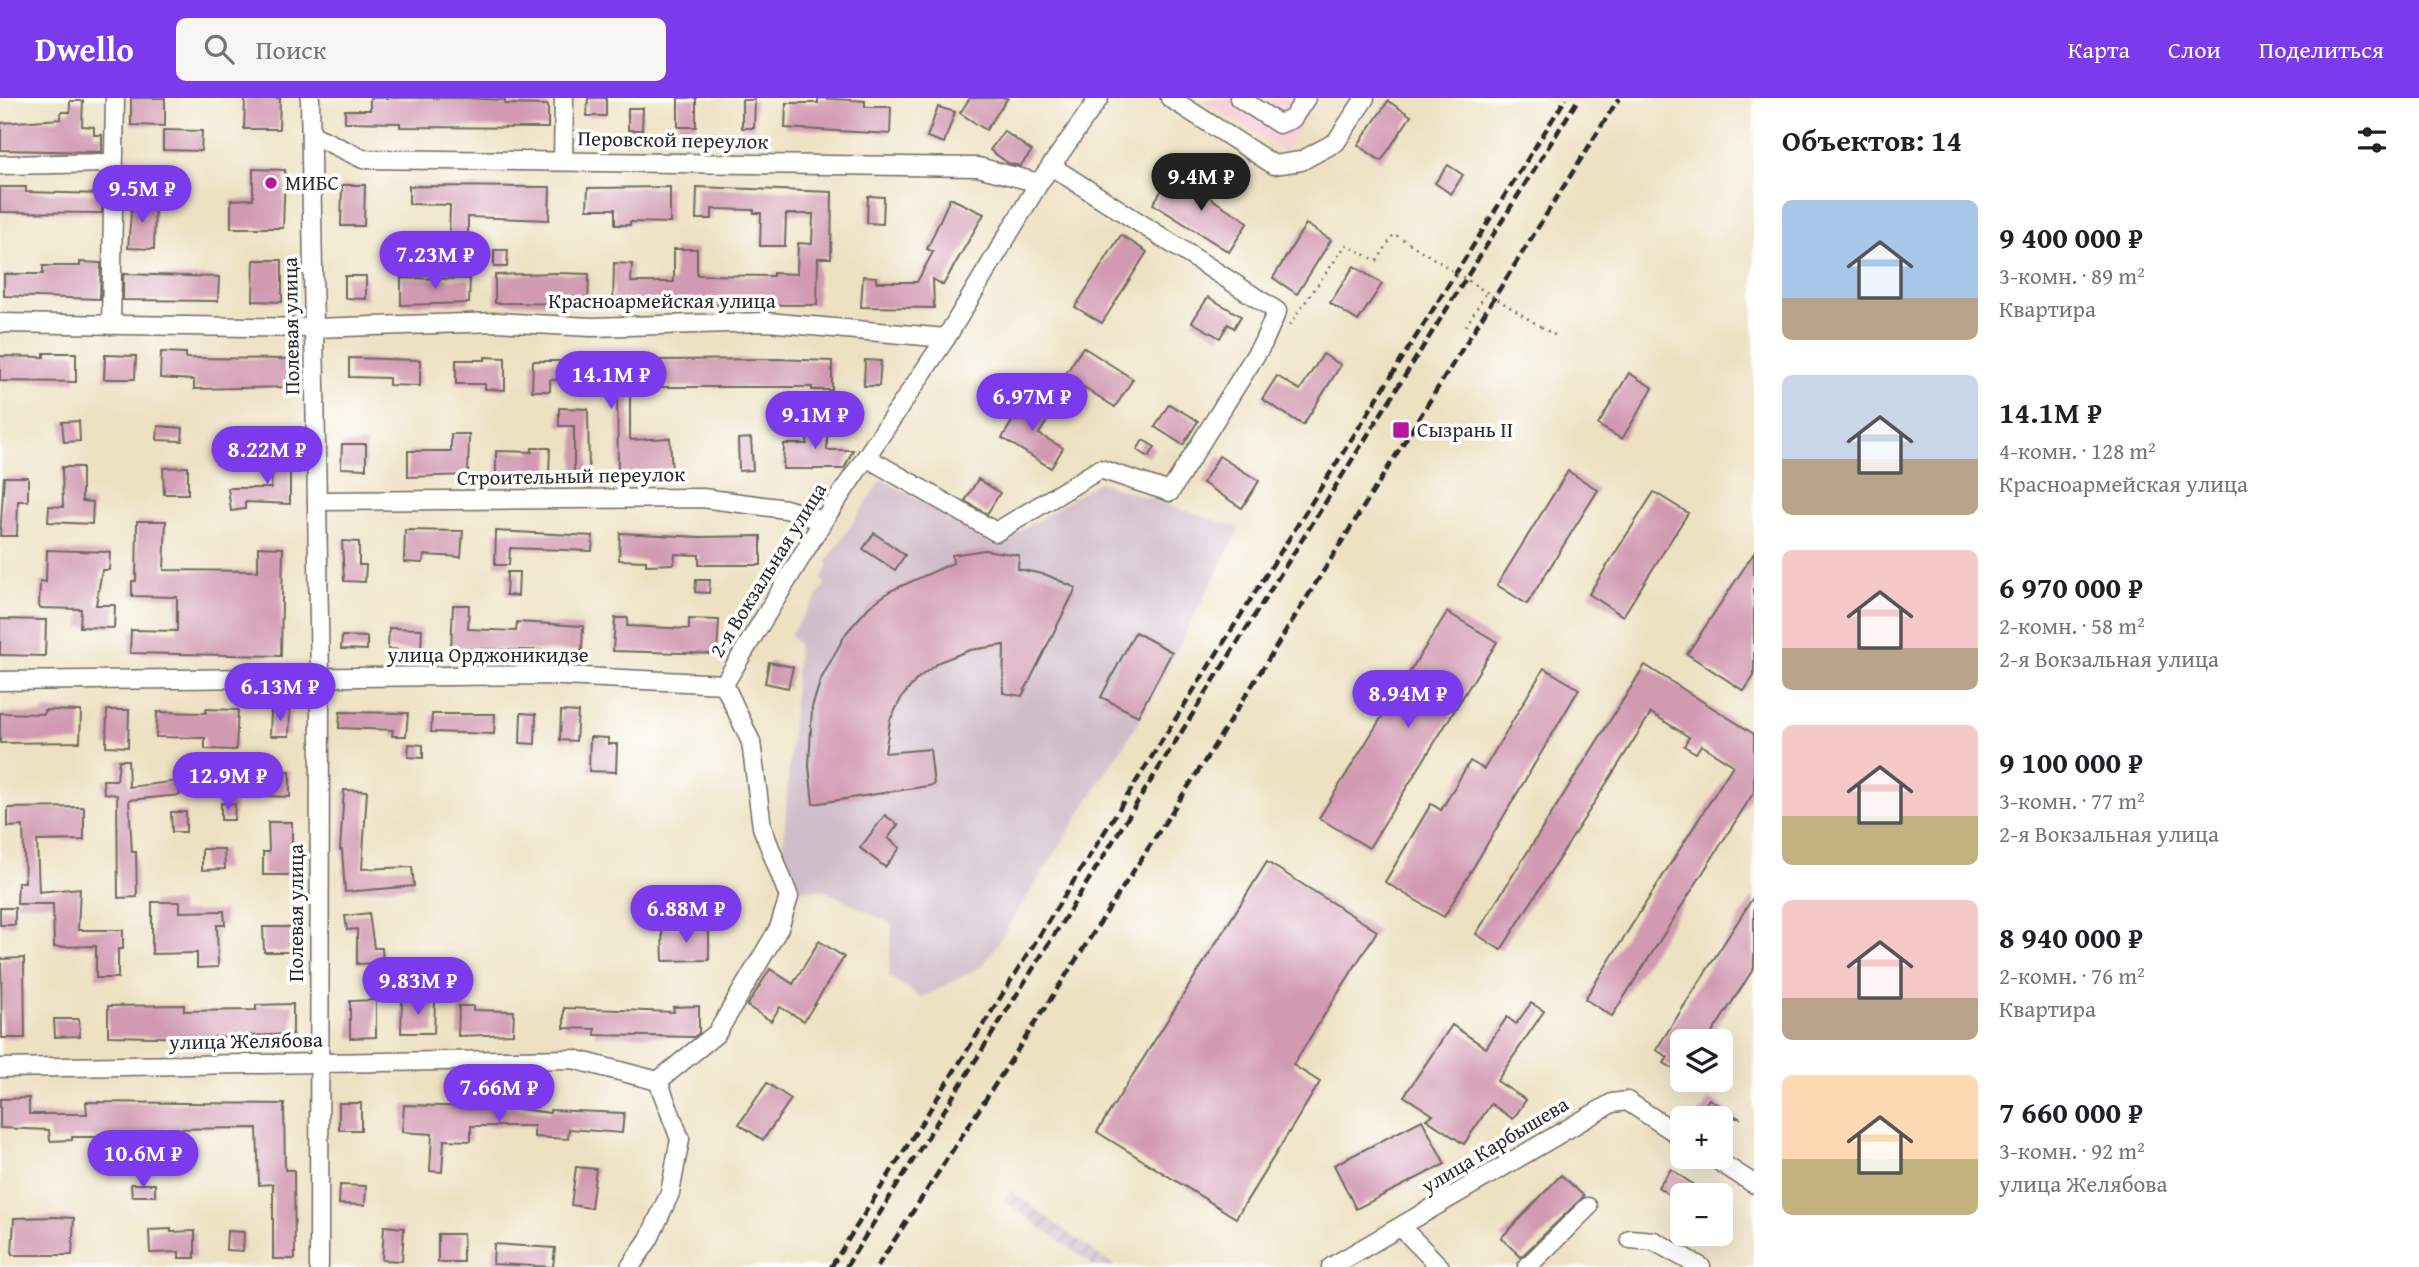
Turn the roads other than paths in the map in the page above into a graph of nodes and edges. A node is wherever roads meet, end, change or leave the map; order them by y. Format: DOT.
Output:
graph roads {
  1 [pos="115,98"];
  2 [pos="310,98"];
  3 [pos="564,98"];
  4 [pos="1099,98"];
  5 [pos="1170,98"];
  6 [pos="1239,98"];
  7 [pos="1306,98"];
  8 [pos="1365,98"];
  9 [pos="311,134"];
  10 [pos="563,162"];
  11 [pos="113,163"];
  12 [pos="0,164"];
  13 [pos="1051,166"];
  14 [pos="1039,183"];
  15 [pos="0,323"];
  16 [pos="111,326"];
  17 [pos="313,328"];
  18 [pos="946,338"];
  19 [pos="866,457"];
  20 [pos="317,500"];
  21 [pos="823,521"];
  22 [pos="320,678"];
  23 [pos="0,681"];
  24 [pos="723,684"];
  25 [pos="319,1062"];
  26 [pos="0,1068"];
  27 [pos="658,1081"];
  28 [pos="1670,1129"];
  29 [pos="1731,1169"];
  30 [pos="1754,1184"];
  31 [pos="1588,1207"];
  32 [pos="1401,1227"];
  33 [pos="1630,1239"];
  34 [pos="319,1267"];
  35 [pos="630,1267"];
  36 [pos="1331,1267"];
  37 [pos="1440,1267"];
  38 [pos="1527,1267"];
  39 [pos="1701,1267"];
  1 -- 11 [label="street"];
  2 -- 9 [label="street, Полевая улица"];
  3 -- 10 [label="street"];
  4 -- 13 [label="street, 2-я Вокзальная улица"];
  5 -- 8 [label="street"];
  6 -- 7 [label="street"];
  9 -- 10 [label="street, Перовской переулок"];
  9 -- 17 [label="street, Полевая улица"];
  10 -- 14 [label="street, Перовской переулок"];
  11 -- 12 [label="street"];
  11 -- 16 [label="street"];
  13 -- 14 [label="street, 2-я Вокзальная улица"];
  13 -- 19 [label="street"];
  14 -- 18 [label="street, 2-я Вокзальная улица"];
  15 -- 16 [label="street, Красноармейская улица"];
  16 -- 17 [label="street, Красноармейская улица"];
  17 -- 18 [label="street, Красноармейская улица"];
  17 -- 20 [label="street, Полевая улица"];
  18 -- 19 [label="street, 2-я Вокзальная улица"];
  19 -- 21 [label="street, 2-я Вокзальная улица"];
  20 -- 21 [label="street, Строительный переулок"];
  20 -- 22 [label="street, Полевая улица"];
  21 -- 24 [label="street, 2-я Вокзальная улица"];
  22 -- 23 [label="street, улица Орджоникидзе"];
  22 -- 24 [label="street, улица Орджоникидзе"];
  22 -- 25 [label="street, Полевая улица"];
  24 -- 27 [label="street, 2-я Вокзальная улица"];
  25 -- 26 [label="street, улица Желябова"];
  25 -- 27 [label="street, улица Желябова"];
  25 -- 34 [label="street, Полевая улица"];
  27 -- 35 [label="street"];
  28 -- 32 [label="street, улица Карбышева"];
  29 -- 30 [label="street"];
  31 -- 38 [label="street"];
  32 -- 36 [label="street, улица Карбышева"];
  32 -- 37 [label="street"];
  33 -- 39 [label="street"];
}
